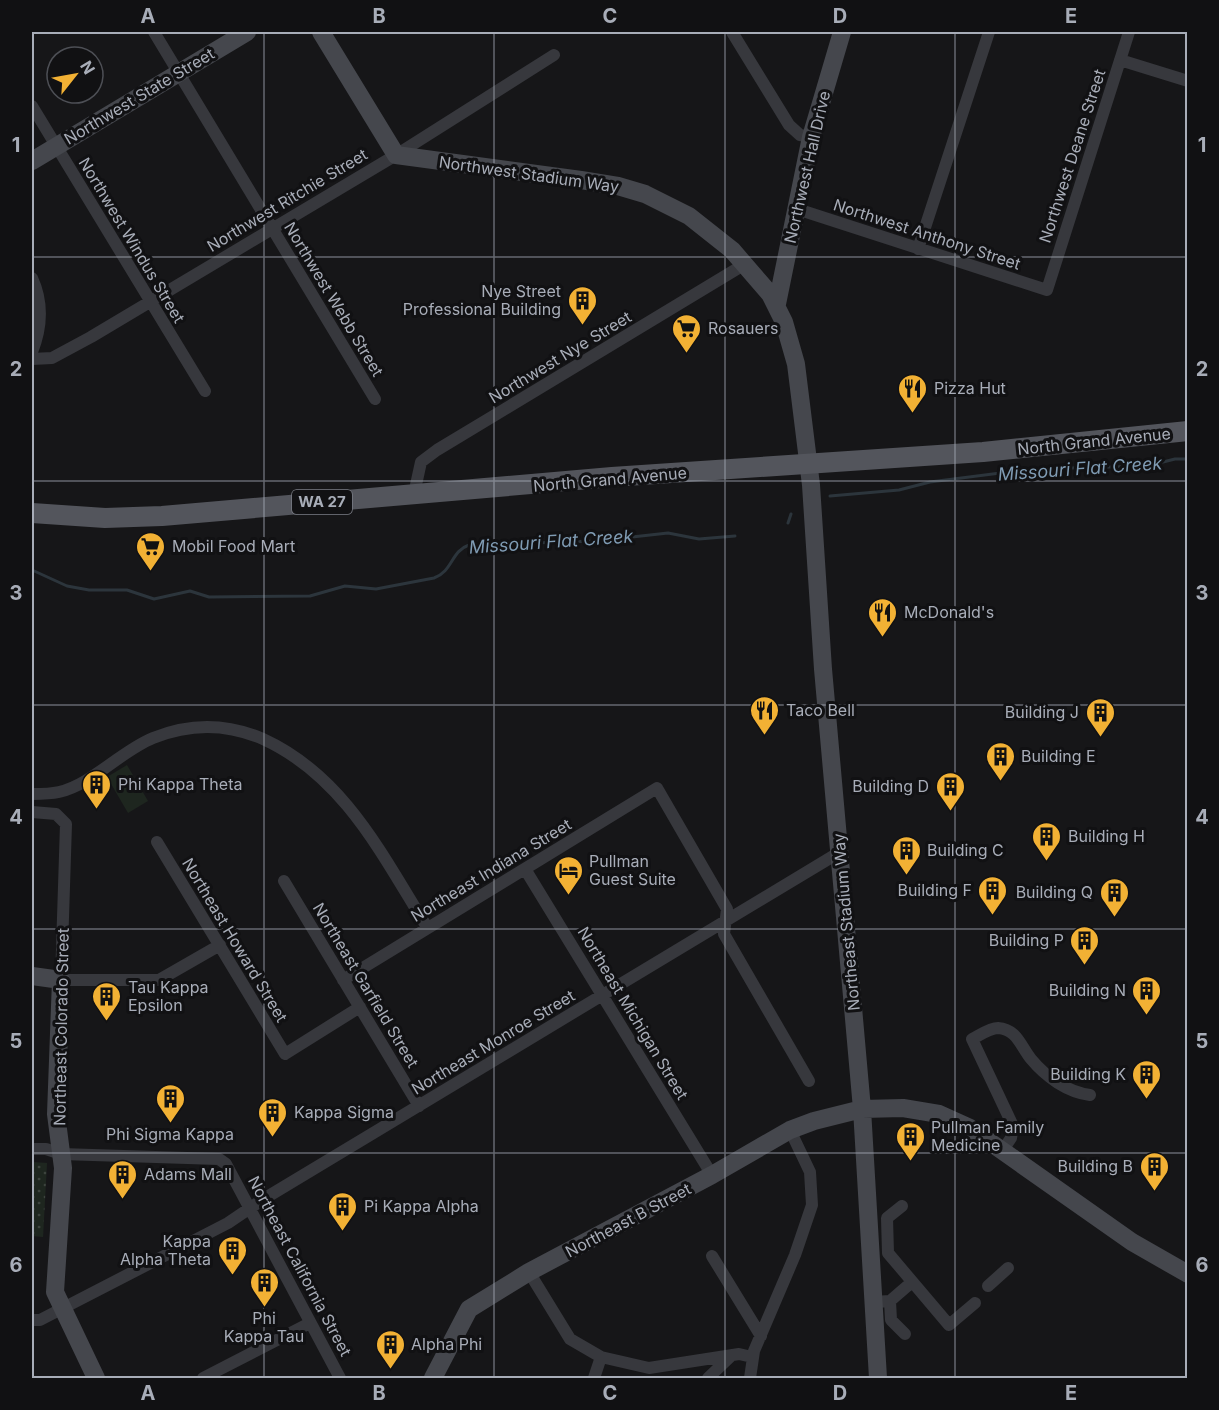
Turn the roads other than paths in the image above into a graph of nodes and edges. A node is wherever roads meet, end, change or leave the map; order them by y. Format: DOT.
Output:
graph roads {
  1 [pos="154,32"];
  2 [pos="247,32"];
  3 [pos="321,32"];
  4 [pos="732,32"];
  5 [pos="843,32"];
  6 [pos="989,32"];
  7 [pos="1130,32"];
  8 [pos="554,55"];
  9 [pos="1120,60"];
  10 [pos="178,73"];
  11 [pos="1188,81"];
  12 [pos="32,106"];
  13 [pos="811,137"];
  14 [pos="55,147"];
  15 [pos="396,155"];
  16 [pos="32,161"];
  17 [pos="796,209"];
  18 [pos="272,228"];
  19 [pos="918,249"];
  20 [pos="745,264"];
  21 [pos="32,278"];
  22 [pos="1047,290"];
  23 [pos="149,301"];
  24 [pos="777,304"];
  25 [pos="32,352"];
  26 [pos="32,359"];
  27 [pos="206,391"];
  28 [pos="375,399"];
  29 [pos="1188,431"];
  30 [pos="809,465"];
  31 [pos="414,494"];
  32 [pos="32,513"];
  33 [pos="32,794"];
  34 [pos="32,812"];
  35 [pos="157,842"];
  36 [pos="840,852"];
  37 [pos="525,869"];
  38 [pos="285,881"];
  39 [pos="727,920"];
  40 [pos="427,927"];
  41 [pos="220,945"];
  42 [pos="32,976"];
  43 [pos="61,980"];
  44 [pos="343,980"];
  45 [pos="603,995"];
  46 [pos="360,1007"];
  47 [pos="809,1081"];
  48 [pos="1090,1095"];
  49 [pos="419,1106"];
  50 [pos="862,1109"];
  51 [pos="790,1130"];
  52 [pos="32,1149"];
  53 [pos="1004,1150"];
  54 [pos="61,1154"];
  55 [pos="712,1175"];
  56 [pos="902,1206"];
  57 [pos="251,1210"];
  58 [pos="712,1257"];
  59 [pos="1008,1268"];
  60 [pos="529,1272"];
  61 [pos="1188,1274"];
  62 [pos="912,1282"];
  63 [pos="988,1286"];
  64 [pos="881,1302"];
  65 [pos="975,1303"];
  66 [pos="61,1309"];
  67 [pos="32,1320"];
  68 [pos="310,1323"];
  69 [pos="905,1334"];
  70 [pos="760,1336"];
  71 [pos="732,1355"];
  72 [pos="601,1357"];
  73 [pos="752,1357"];
  74 [pos="96,1378"];
  75 [pos="203,1378"];
  76 [pos="340,1378"];
  77 [pos="433,1378"];
  78 [pos="594,1378"];
  79 [pos="708,1378"];
  80 [pos="750,1378"];
  81 [pos="878,1378"];
  1 -- 10 [label="street, Northwest Webb Street"];
  2 -- 10 [label="street, Northwest State Street"];
  3 -- 15 [label="street"];
  4 -- 13 [label="street"];
  5 -- 13 [label="street, Northwest Hall Drive"];
  6 -- 19 [label="street"];
  7 -- 9 [label="street, Northwest Deane Street"];
  8 -- 15 [label="street, Northwest Ritchie Street"];
  9 -- 11 [label="street"];
  9 -- 22 [label="street, Northwest Deane Street"];
  10 -- 14 [label="street, Northwest State Street"];
  10 -- 18 [label="street, Northwest Webb Street"];
  12 -- 14 [label="street, Northwest Windus Street"];
  13 -- 17 [label="street, Northwest Hall Drive"];
  14 -- 16 [label="street, Northwest State Street"];
  14 -- 23 [label="street, Northwest Windus Street"];
  15 -- 18 [label="street, Northwest Ritchie Street"];
  15 -- 20 [label="street, Northwest Stadium Way"];
  17 -- 19 [label="street, Northwest Anthony Street"];
  17 -- 24 [label="street, Northwest Hall Drive"];
  18 -- 23 [label="street, Northwest Ritchie Street"];
  18 -- 28 [label="street, Northwest Webb Street"];
  19 -- 22 [label="street, Northwest Anthony Street"];
  20 -- 24 [label="street, Northwest Stadium Way"];
  20 -- 31 [label="street, Northwest Nye Street"];
  21 -- 25 [label="street"];
  23 -- 26 [label="street, Northwest Ritchie Street"];
  23 -- 27 [label="street, Northwest Windus Street"];
  24 -- 30 [label="street, Northwest Stadium Way"];
  29 -- 30 [label="main road, North Grand Avenue / WA 27"];
  30 -- 31 [label="main road, North Grand Avenue / WA 27"];
  30 -- 36 [label="street, Northeast Stadium Way"];
  31 -- 32 [label="main road, North Grand Avenue / WA 27"];
  33 -- 40 [label="street"];
  34 -- 43 [label="street, Northeast Colorado Street"];
  35 -- 41 [label="street, Northeast Howard Street"];
  36 -- 39 [label="street, Northeast Monroe Street"];
  36 -- 50 [label="street, Northeast Stadium Way"];
  37 -- 39 [label="street, Northeast Indiana Street"];
  37 -- 40 [label="street, Northeast Indiana Street"];
  37 -- 45 [label="street, Northeast Michigan Street"];
  38 -- 44 [label="street, Northeast Garfield Street"];
  39 -- 45 [label="street, Northeast Monroe Street"];
  39 -- 47 [label="street"];
  40 -- 44 [label="street, Northeast Indiana Street"];
  41 -- 43 [label="street"];
  41 -- 46 [label="street, Northeast Howard Street"];
  42 -- 43 [label="street"];
  43 -- 54 [label="street, Northeast Colorado Street"];
  44 -- 46 [label="street, Northeast Garfield Street"];
  45 -- 49 [label="street, Northeast Monroe Street"];
  45 -- 55 [label="street, Northeast Michigan Street"];
  46 -- 49 [label="street, Northeast Garfield Street"];
  48 -- 53 [label="street"];
  49 -- 57 [label="street, Northeast Monroe Street"];
  50 -- 51 [label="street, Northeast B Street"];
  50 -- 53 [label="street, Northeast B Street"];
  50 -- 64 [label="street, Northeast Stadium Way"];
  51 -- 55 [label="street, Northeast B Street"];
  51 -- 70 [label="street"];
  52 -- 54 [label="street"];
  53 -- 61 [label="street, Northeast B Street"];
  54 -- 57 [label="street, Northeast California Street"];
  54 -- 66 [label="street, Northeast Colorado Street"];
  55 -- 60 [label="street, Northeast B Street"];
  56 -- 62 [label="street"];
  57 -- 66 [label="street, Northeast Monroe Street"];
  57 -- 68 [label="street, Northeast California Street"];
  58 -- 70 [label="street"];
  59 -- 63 [label="street"];
  60 -- 72 [label="street"];
  60 -- 77 [label="street, Northeast B Street"];
  62 -- 64 [label="street"];
  62 -- 65 [label="street"];
  64 -- 69 [label="street"];
  64 -- 81 [label="street, Northeast Stadium Way"];
  66 -- 67 [label="street, Northeast Monroe Street"];
  66 -- 74 [label="street, Northeast Colorado Street"];
  68 -- 75 [label="street"];
  68 -- 76 [label="street, Northeast California Street"];
  70 -- 73 [label="street"];
  71 -- 72 [label="street"];
  71 -- 73 [label="street"];
  71 -- 79 [label="street"];
  72 -- 78 [label="street"];
  73 -- 80 [label="street"];
}
